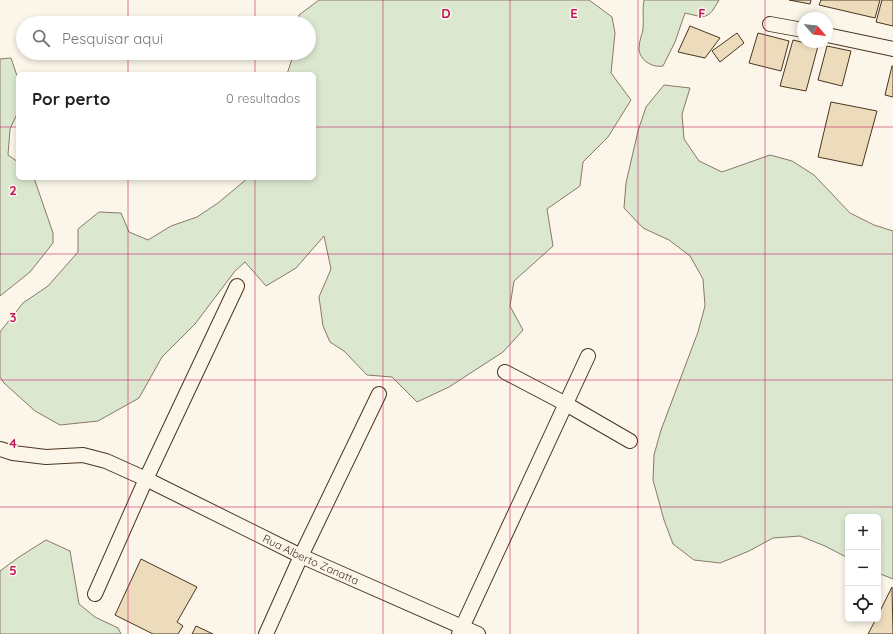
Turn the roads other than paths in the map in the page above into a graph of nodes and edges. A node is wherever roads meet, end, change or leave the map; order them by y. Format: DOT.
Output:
graph roads {
  1 [pos="770,24"];
  2 [pos="797,29"];
  3 [pos="833,36"];
  4 [pos="893,49"];
  5 [pos="237,286"];
  6 [pos="588,356"];
  7 [pos="505,372"];
  8 [pos="379,394"];
  9 [pos="566,404"];
  10 [pos="630,441"];
  11 [pos="0,449"];
  12 [pos="146,478"];
  13 [pos="301,556"];
  14 [pos="95,594"];
  15 [pos="460,630"];
  16 [pos="266,634"];
  17 [pos="478,634"];
  1 -- 2 [label="street"];
  3 -- 4 [label="street"];
  5 -- 12 [label="street"];
  6 -- 9 [label="street"];
  7 -- 9 [label="street"];
  8 -- 13 [label="street"];
  9 -- 10 [label="street"];
  9 -- 15 [label="street"];
  11 -- 12 [label="street, Rua Alberto Zanatta"];
  12 -- 13 [label="street, Rua Alberto Zanatta"];
  12 -- 14 [label="street"];
  13 -- 15 [label="street, Rua Alberto Zanatta"];
  13 -- 16 [label="street"];
  15 -- 17 [label="street, Rua Alberto Zanatta"];
}
